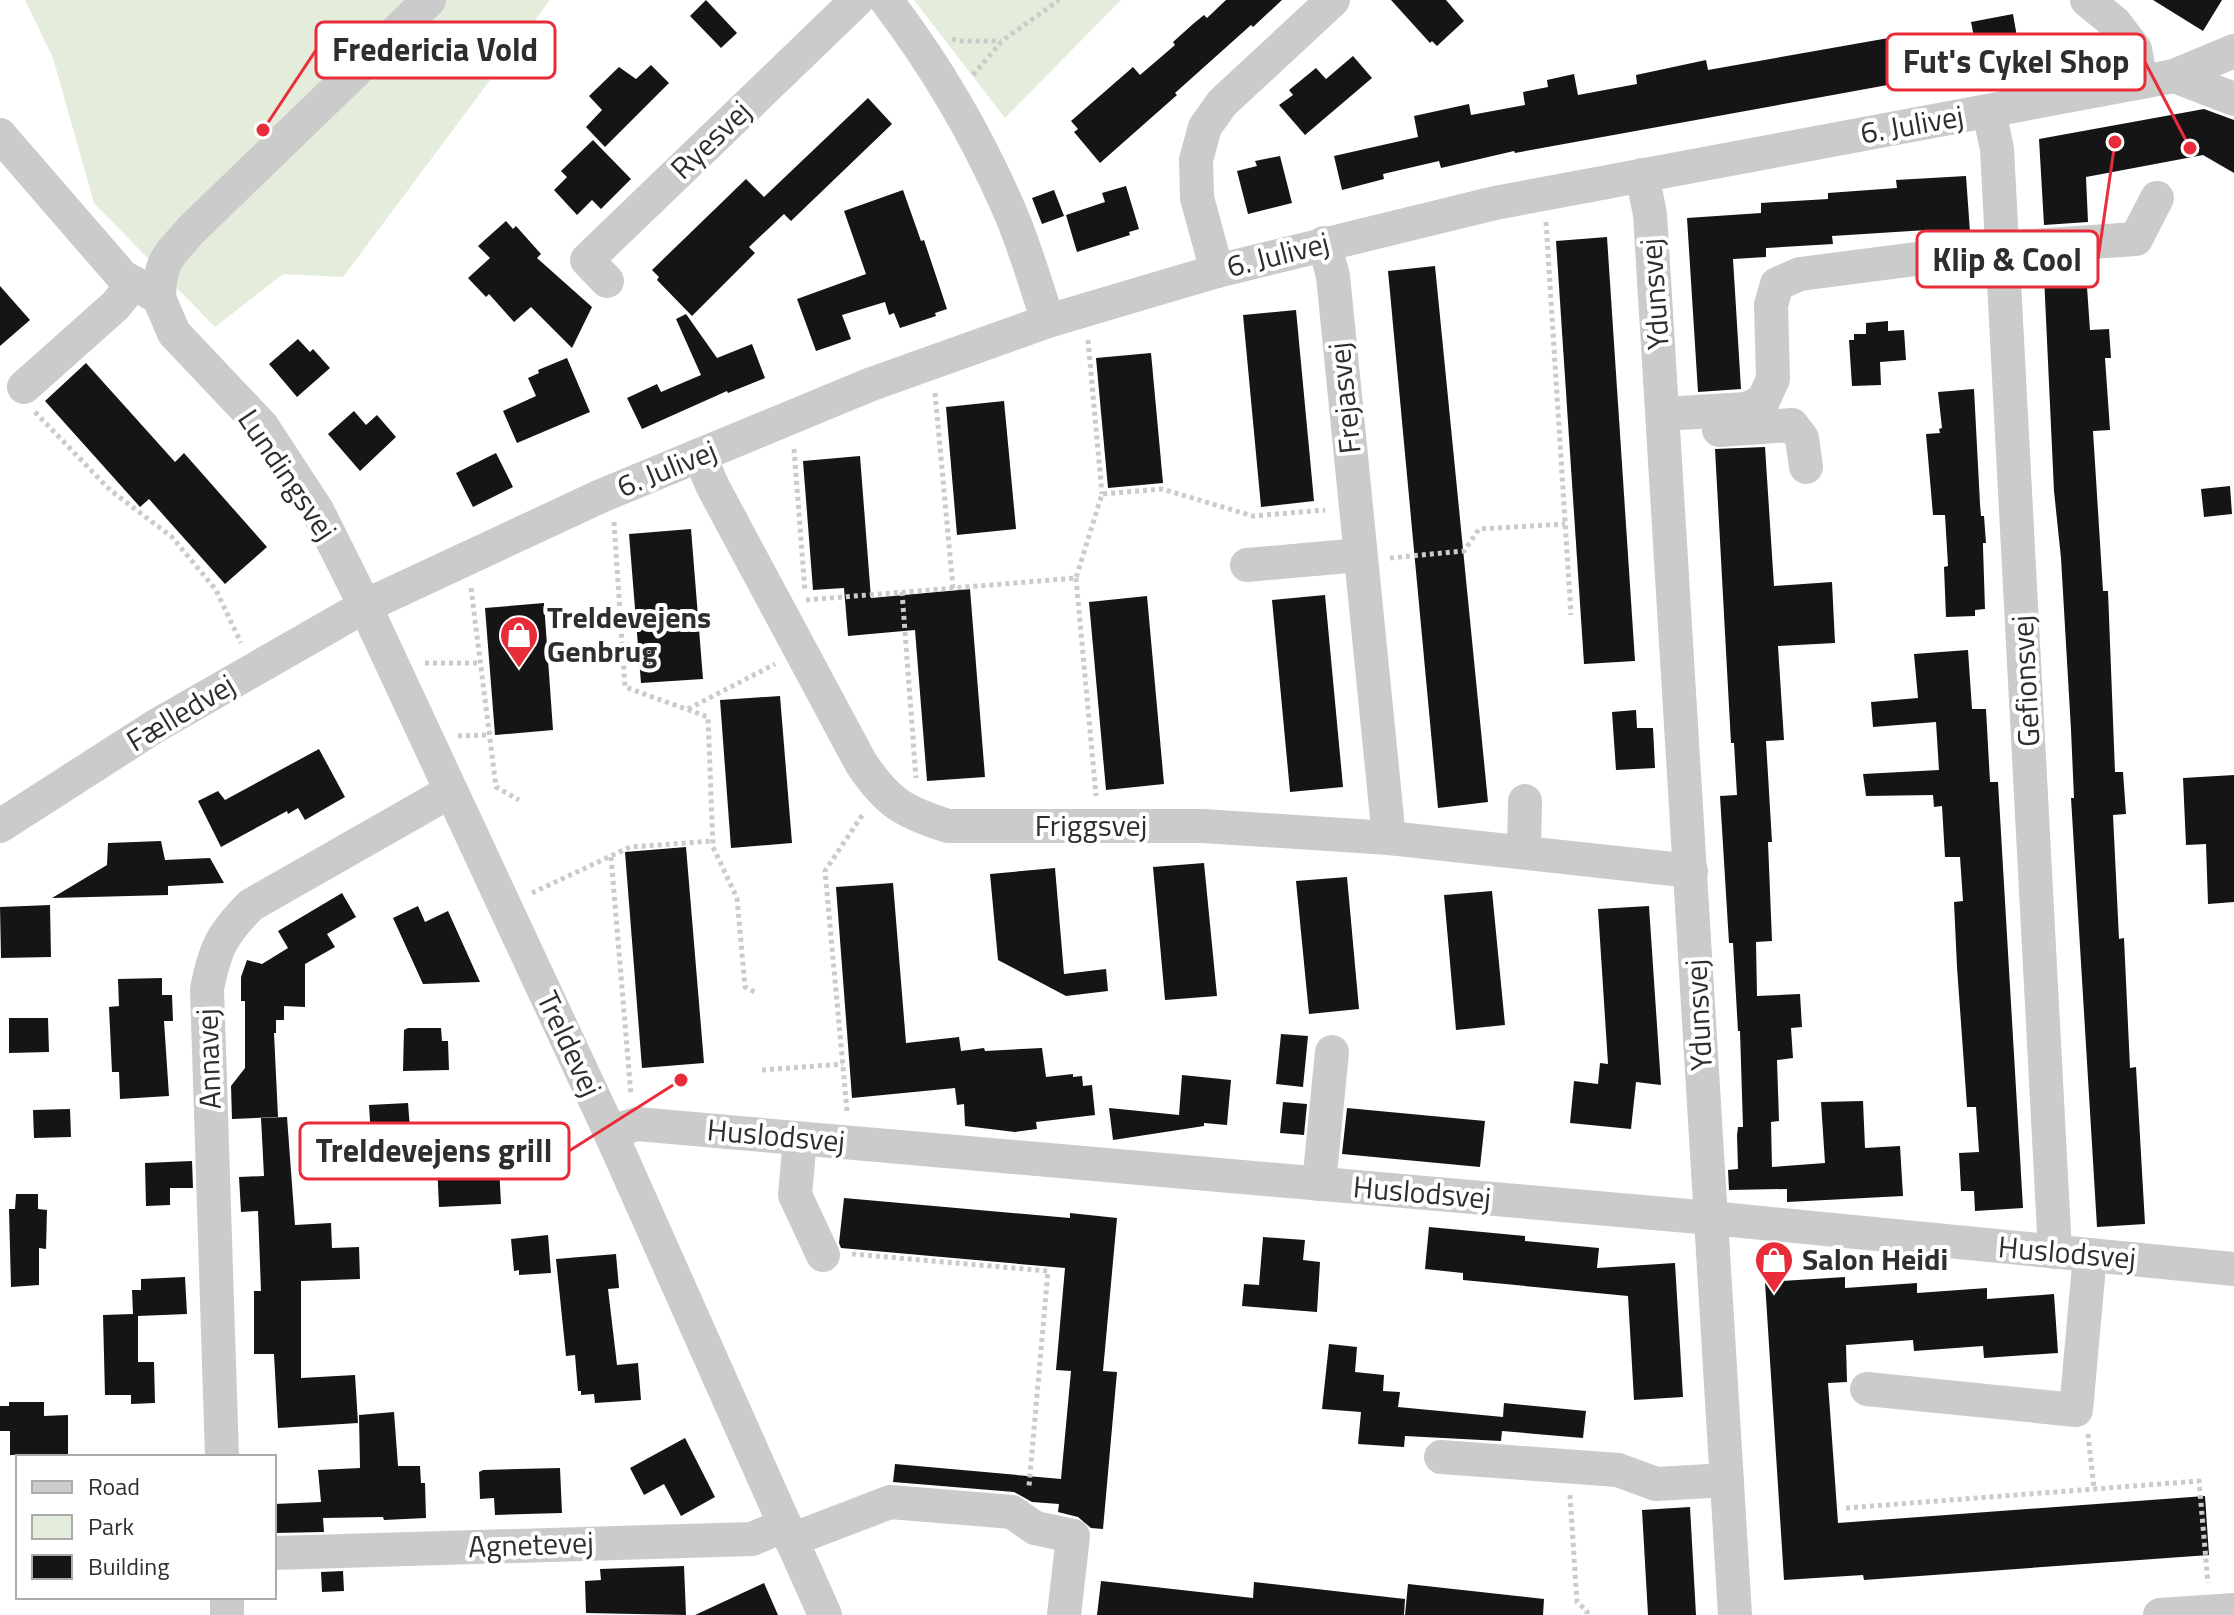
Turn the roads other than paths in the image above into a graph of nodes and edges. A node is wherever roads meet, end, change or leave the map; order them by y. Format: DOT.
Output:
graph roads {
  1 [pos="429,0"];
  2 [pos="857,0"];
  3 [pos="886,0"];
  4 [pos="1333,0"];
  5 [pos="2087,0"];
  6 [pos="2234,51"];
  7 [pos="2158,79"];
  8 [pos="2234,99"];
  9 [pos="1989,111"];
  10 [pos="0,135"];
  11 [pos="1642,175"];
  12 [pos="2157,198"];
  13 [pos="1324,243"];
  14 [pos="2002,248"];
  15 [pos="1217,271"];
  16 [pos="607,281"];
  17 [pos="147,291"];
  18 [pos="1048,321"];
  19 [pos="29,399"];
  20 [pos="1663,424"];
  21 [pos="699,455"];
  22 [pos="1806,467"];
  23 [pos="1360,555"];
  24 [pos="1247,565"];
  25 [pos="365,606"];
  26 [pos="451,791"];
  27 [pos="1525,801"];
  28 [pos="0,826"];
  29 [pos="1389,838"];
  30 [pos="1524,852"];
  31 [pos="1691,871"];
  32 [pos="1332,1052"];
  33 [pos="623,1128"];
  34 [pos="800,1139"];
  35 [pos="1319,1184"];
  36 [pos="1711,1218"];
  37 [pos="2055,1252"];
  38 [pos="823,1255"];
  39 [pos="2090,1255"];
  40 [pos="2234,1269"];
  41 [pos="1867,1389"];
  42 [pos="222,1455"];
  43 [pos="1441,1457"];
  44 [pos="1727,1480"];
  45 [pos="788,1533"];
  46 [pos="276,1553"];
  47 [pos="2222,1611"];
  48 [pos="825,1615"];
  49 [pos="1064,1615"];
  50 [pos="1735,1615"];
  51 [pos="2160,1615"];
  1 -- 17 [label="street"];
  2 -- 16 [label="street, Ryesvej"];
  3 -- 18 [label="street"];
  4 -- 15 [label="street"];
  5 -- 7 [label="street"];
  6 -- 7 [label="street, 6. Julivej"];
  7 -- 8 [label="street"];
  7 -- 9 [label="street, 6. Julivej"];
  9 -- 11 [label="street, 6. Julivej"];
  9 -- 14 [label="street, Gefionsvej"];
  10 -- 17 [label="street, Lundingsvej"];
  11 -- 13 [label="street, 6. Julivej"];
  11 -- 20 [label="street, Ydunsvej"];
  12 -- 14 [label="street"];
  13 -- 15 [label="street, 6. Julivej"];
  13 -- 23 [label="street, Frejasvej"];
  14 -- 20 [label="street"];
  14 -- 37 [label="street, Gefionsvej"];
  15 -- 18 [label="street, 6. Julivej"];
  17 -- 19 [label="street"];
  17 -- 25 [label="street, Lundingsvej"];
  18 -- 21 [label="street, 6. Julivej"];
  20 -- 22 [label="street"];
  20 -- 31 [label="street, Ydunsvej"];
  21 -- 25 [label="street, 6. Julivej"];
  21 -- 29 [label="street, Friggsvej"];
  23 -- 24 [label="street"];
  23 -- 29 [label="street, Frejasvej"];
  25 -- 26 [label="street, Treldevej"];
  25 -- 28 [label="street, Fælledvej"];
  26 -- 33 [label="street, Treldevej"];
  26 -- 42 [label="street, Annavej"];
  27 -- 30 [label="street"];
  29 -- 30 [label="street, Friggsvej"];
  30 -- 31 [label="street, Friggsvej"];
  31 -- 36 [label="street, Ydunsvej"];
  32 -- 35 [label="street"];
  33 -- 34 [label="street, Huslodsvej"];
  33 -- 45 [label="street, Treldevej"];
  34 -- 35 [label="street, Huslodsvej"];
  34 -- 38 [label="street"];
  35 -- 36 [label="street, Huslodsvej"];
  36 -- 37 [label="street, Huslodsvej"];
  36 -- 44 [label="street, Ydunsvej"];
  37 -- 39 [label="street, Huslodsvej"];
  39 -- 40 [label="street, Huslodsvej"];
  39 -- 41 [label="street"];
  43 -- 44 [label="street"];
  44 -- 50 [label="street, Ydunsvej"];
  45 -- 46 [label="street, Agnetevej"];
  45 -- 48 [label="street, Treldevej"];
  45 -- 49 [label="street, Agnetevej"];
  47 -- 51 [label="street"];
}
